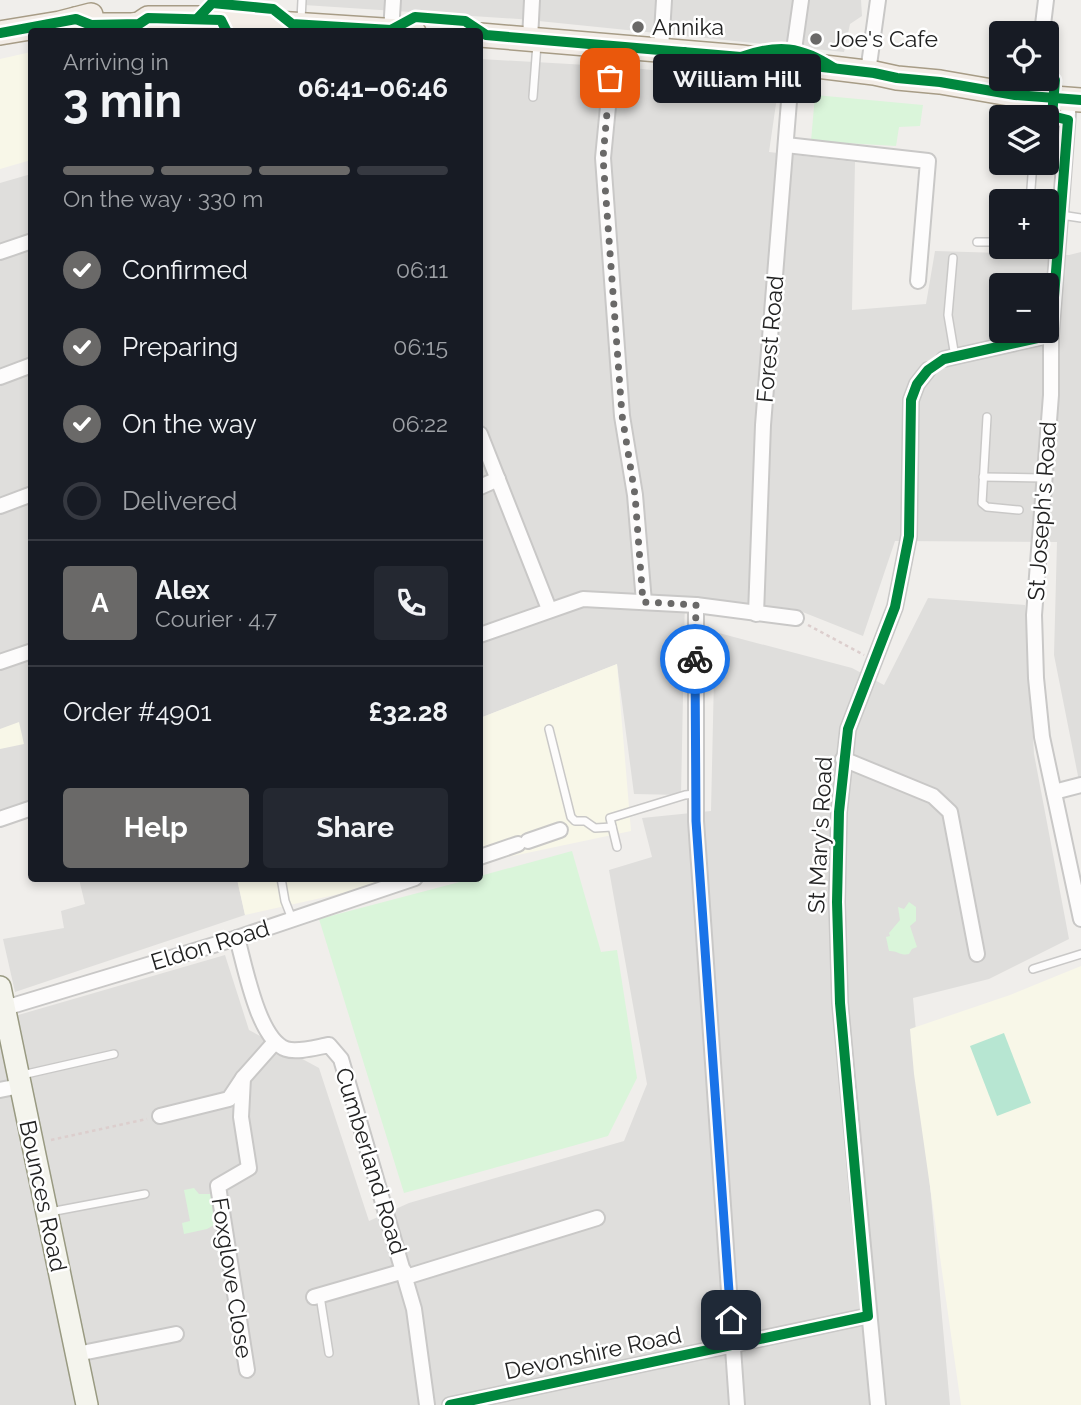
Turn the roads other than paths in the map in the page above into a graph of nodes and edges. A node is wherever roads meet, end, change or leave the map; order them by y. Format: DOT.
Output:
graph roads {
  1 [pos="302,0"];
  2 [pos="393,0"];
  3 [pos="532,0"];
  4 [pos="664,0"];
  5 [pos="801,0"];
  6 [pos="878,0"];
  7 [pos="1046,0"];
  8 [pos="192,9"];
  9 [pos="1043,21"];
  10 [pos="156,22"];
  11 [pos="300,24"];
  12 [pos="357,28"];
  13 [pos="398,28"];
  14 [pos="0,33"];
  15 [pos="483,35"];
  16 [pos="534,39"];
  17 [pos="614,45"];
  18 [pos="662,49"];
  19 [pos="792,64"];
  20 [pos="868,72"];
  21 [pos="989,85"];
  22 [pos="1044,91"];
  23 [pos="533,97"];
  24 [pos="1075,100"];
  25 [pos="786,145"];
  26 [pos="1061,215"];
  27 [pos="1081,218"];
  28 [pos="1059,223"];
  29 [pos="28,242"];
  30 [pos="977,242"];
  31 [pos="989,242"];
  32 [pos="0,251"];
  33 [pos="953,258"];
  34 [pos="918,281"];
  35 [pos="1016,343"];
  36 [pos="1051,343"];
  37 [pos="949,358"];
  38 [pos="28,366"];
  39 [pos="928,370"];
  40 [pos="0,377"];
  41 [pos="987,417"];
  42 [pos="483,442"];
  43 [pos="983,477"];
  44 [pos="1045,478"];
  45 [pos="498,479"];
  46 [pos="483,486"];
  47 [pos="28,496"];
  48 [pos="0,506"];
  49 [pos="1019,510"];
  50 [pos="643,602"];
  51 [pos="696,605"];
  52 [pos="549,609"];
  53 [pos="756,614"];
  54 [pos="796,618"];
  55 [pos="483,634"];
  56 [pos="28,652"];
  57 [pos="0,661"];
  58 [pos="549,729"];
  59 [pos="843,759"];
  60 [pos="1081,786"];
  61 [pos="1054,792"];
  62 [pos="695,794"];
  63 [pos="28,809"];
  64 [pos="0,819"];
  65 [pos="612,827"];
  66 [pos="560,830"];
  67 [pos="617,847"];
  68 [pos="483,856"];
  69 [pos="282,882"];
  70 [pos="403,882"];
  71 [pos="1081,919"];
  72 [pos="292,920"];
  73 [pos="237,938"];
  74 [pos="977,954"];
  75 [pos="1081,954"];
  76 [pos="1034,969"];
  77 [pos="2,998"];
  78 [pos="274,1043"];
  79 [pos="114,1055"];
  80 [pos="243,1078"];
  81 [pos="12,1084"];
  82 [pos="160,1116"];
  83 [pos="145,1194"];
  84 [pos="46,1213"];
  85 [pos="597,1218"];
  86 [pos="405,1274"];
  87 [pos="317,1297"];
  88 [pos="868,1317"];
  89 [pos="176,1334"];
  90 [pos="733,1346"];
  91 [pos="329,1353"];
  92 [pos="77,1354"];
  93 [pos="247,1370"];
  94 [pos="87,1405"];
  95 [pos="427,1405"];
  96 [pos="450,1405"];
  97 [pos="737,1405"];
  98 [pos="878,1405"];
  1 -- 11 [label="lane"];
  2 -- 13 [label="street"];
  3 -- 16 [label="street"];
  4 -- 18 [label="street"];
  5 -- 19 [label="street, Forest Road"];
  6 -- 20 [label="street"];
  7 -- 9 [label="street"];
  8 -- 10 [label="main road"];
  8 -- 11 [label="main road"];
  10 -- 14 [label="main road"];
  11 -- 12 [label="main road"];
  15 -- 16 [label="main road"];
  16 -- 17 [label="main road"];
  16 -- 23 [label="lane"];
  17 -- 18 [label="main road"];
  17 -- 50 [label="street"];
  18 -- 19 [label="main road"];
  19 -- 20 [label="main road"];
  19 -- 25 [label="street, Forest Road"];
  20 -- 21 [label="main road"];
  22 -- 24 [label="main road"];
  24 -- 26 [label="street, St Joseph's Road"];
  25 -- 34 [label="street"];
  25 -- 53 [label="street, Forest Road"];
  26 -- 27 [label="lane"];
  26 -- 28 [label="street, St Joseph's Road"];
  29 -- 32 [label="street"];
  30 -- 31 [label="lane"];
  33 -- 37 [label="lane"];
  35 -- 37 [label="street"];
  36 -- 44 [label="street, St Joseph's Road"];
  38 -- 40 [label="street"];
  39 -- 59 [label="street, St Mary's Road"];
  41 -- 43 [label="lane"];
  42 -- 45 [label="street"];
  43 -- 44 [label="lane"];
  43 -- 49 [label="lane"];
  44 -- 61 [label="street, St Joseph's Road"];
  45 -- 46 [label="street"];
  45 -- 52 [label="street"];
  47 -- 48 [label="street"];
  50 -- 51 [label="street"];
  50 -- 52 [label="street"];
  51 -- 53 [label="street"];
  51 -- 62 [label="street"];
  52 -- 55 [label="street"];
  53 -- 54 [label="street"];
  56 -- 57 [label="street"];
  58 -- 65 [label="lane"];
  59 -- 74 [label="street"];
  59 -- 88 [label="street, St Mary's Road"];
  60 -- 61 [label="street"];
  61 -- 71 [label="street, St Joseph's Road"];
  62 -- 65 [label="lane"];
  62 -- 90 [label="street"];
  63 -- 64 [label="street"];
  65 -- 67 [label="lane"];
  66 -- 68 [label="street"];
  69 -- 72 [label="lane"];
  70 -- 72 [label="street, Eldon Road"];
  72 -- 73 [label="street, Eldon Road"];
  73 -- 77 [label="street, Eldon Road"];
  73 -- 78 [label="street"];
  75 -- 76 [label="lane"];
  77 -- 81 [label="street, Bounces Road"];
  78 -- 80 [label="street"];
  78 -- 86 [label="street, Cumberland Road"];
  79 -- 81 [label="lane"];
  80 -- 82 [label="street"];
  80 -- 93 [label="street, Foxglove Close"];
  81 -- 84 [label="street, Bounces Road"];
  83 -- 84 [label="lane"];
  84 -- 92 [label="street, Bounces Road"];
  85 -- 86 [label="street"];
  86 -- 87 [label="street"];
  86 -- 95 [label="street, Cumberland Road"];
  87 -- 91 [label="lane"];
  88 -- 90 [label="street, Devonshire Road"];
  88 -- 98 [label="street, St Mary's Road"];
  89 -- 92 [label="street"];
  90 -- 96 [label="street, Devonshire Road"];
  90 -- 97 [label="street"];
  92 -- 94 [label="street, Bounces Road"];
}
